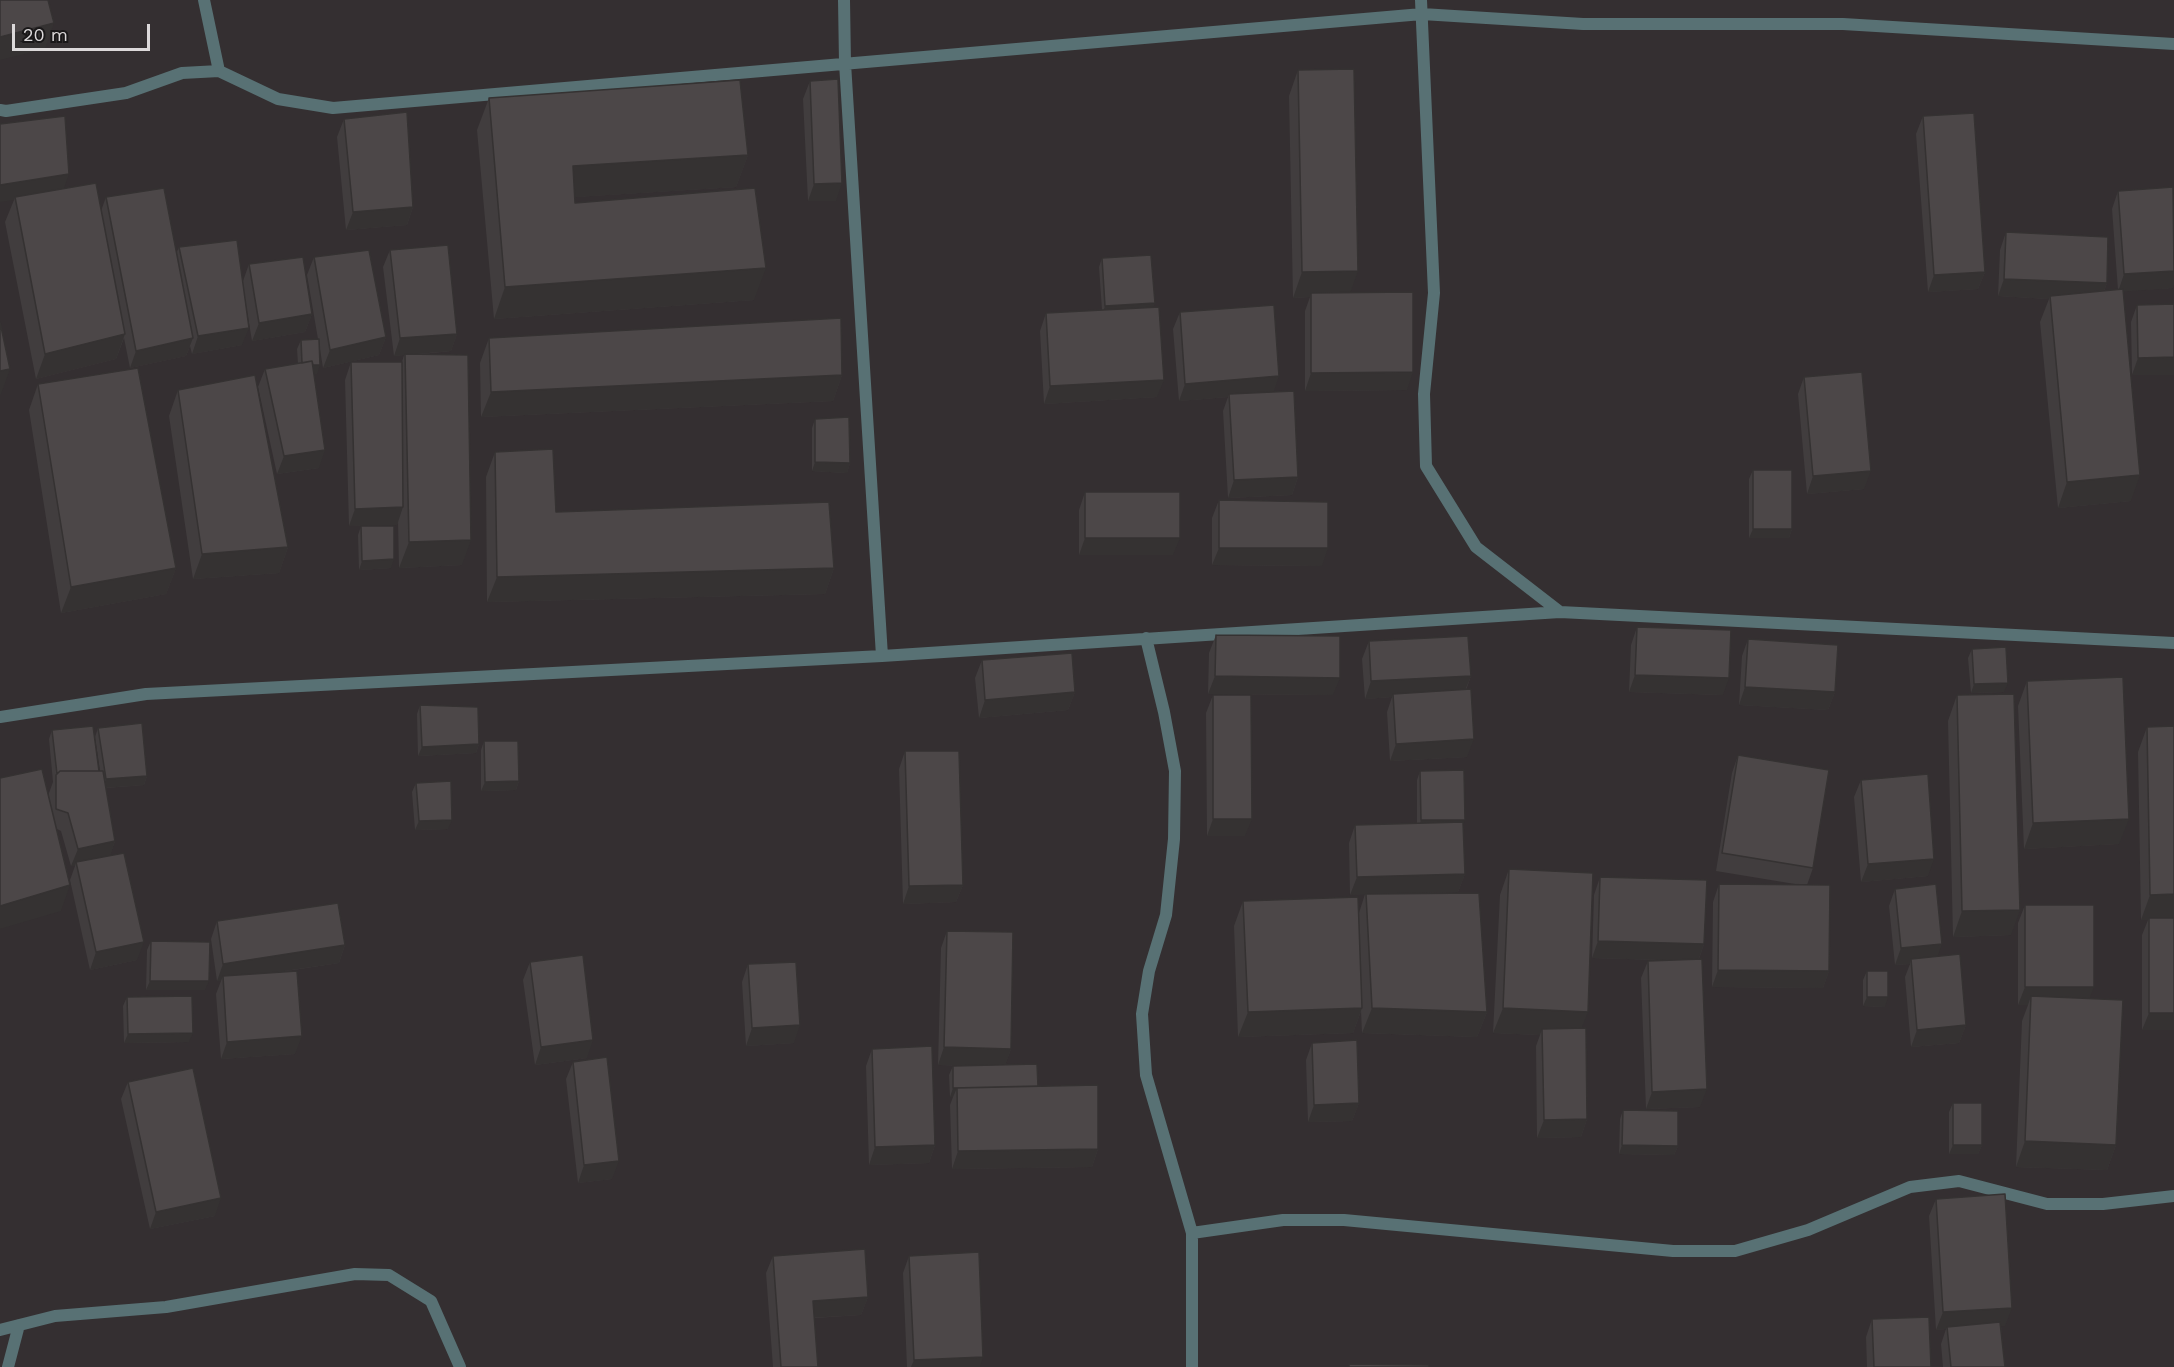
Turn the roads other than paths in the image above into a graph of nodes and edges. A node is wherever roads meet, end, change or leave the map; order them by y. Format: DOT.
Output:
graph roads {
  1 [pos="204,0"];
  2 [pos="844,0"];
  3 [pos="1421,0"];
  4 [pos="1422,14"];
  5 [pos="2174,44"];
  6 [pos="845,63"];
  7 [pos="219,71"];
  8 [pos="0,110"];
  9 [pos="1560,612"];
  10 [pos="1146,638"];
  11 [pos="2174,643"];
  12 [pos="882,656"];
  13 [pos="0,717"];
  14 [pos="2174,1196"];
  15 [pos="1192,1233"];
  16 [pos="18,1325"];
  17 [pos="0,1330"];
  18 [pos="8,1367"];
  19 [pos="460,1367"];
  20 [pos="1192,1367"];
  1 -- 7 [label="street"];
  2 -- 6 [label="street"];
  3 -- 4 [label="street"];
  4 -- 5 [label="street"];
  4 -- 6 [label="street"];
  4 -- 9 [label="street"];
  6 -- 7 [label="street"];
  6 -- 12 [label="street"];
  7 -- 8 [label="street"];
  9 -- 10 [label="street"];
  9 -- 11 [label="street"];
  10 -- 12 [label="street"];
  10 -- 15 [label="street"];
  12 -- 13 [label="street"];
  14 -- 15 [label="street"];
  15 -- 20 [label="street"];
  16 -- 17 [label="street"];
  16 -- 18 [label="street"];
  16 -- 19 [label="street"];
}
